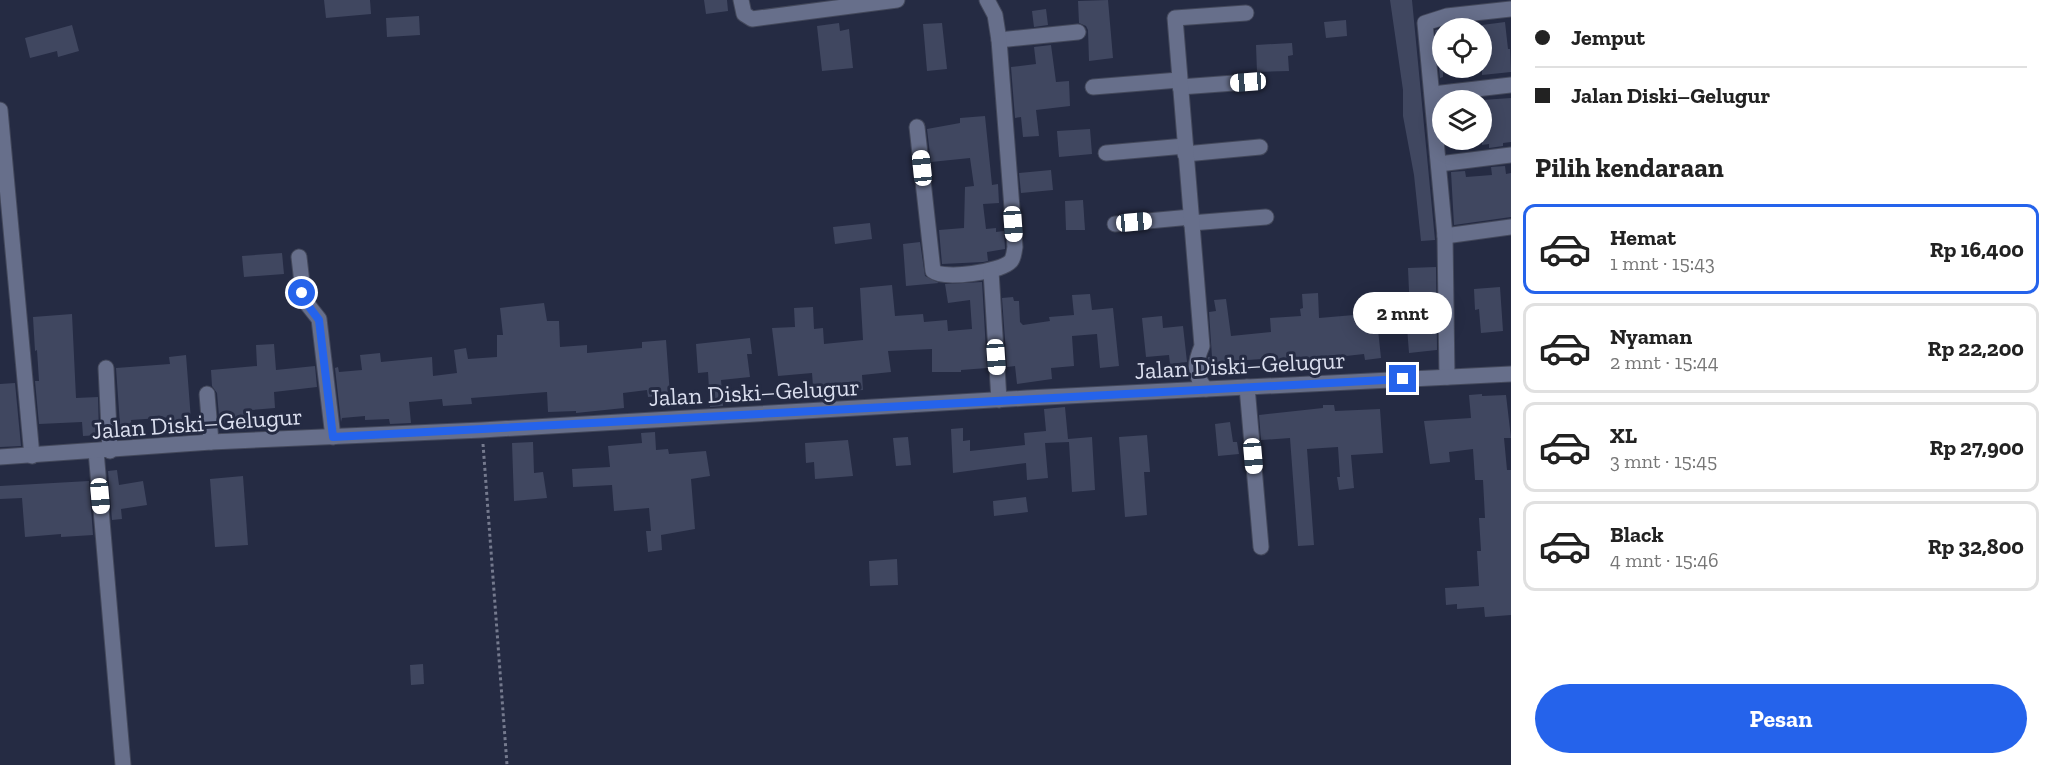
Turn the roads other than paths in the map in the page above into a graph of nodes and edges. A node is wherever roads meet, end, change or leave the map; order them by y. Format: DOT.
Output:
graph roads {
  1 [pos="741,0"];
  2 [pos="897,0"];
  3 [pos="987,0"];
  4 [pos="824,5"];
  5 [pos="1511,9"];
  6 [pos="1246,13"];
  7 [pos="1078,32"];
  8 [pos="999,40"];
  9 [pos="1248,82"];
  10 [pos="1179,84"];
  11 [pos="1511,85"];
  12 [pos="1093,87"];
  13 [pos="1433,90"];
  14 [pos="1468,90"];
  15 [pos="0,110"];
  16 [pos="917,127"];
  17 [pos="1260,147"];
  18 [pos="1185,150"];
  19 [pos="1438,150"];
  20 [pos="1106,153"];
  21 [pos="1511,155"];
  22 [pos="1439,164"];
  23 [pos="1266,217"];
  24 [pos="1191,220"];
  25 [pos="1114,224"];
  26 [pos="1511,227"];
  27 [pos="1445,236"];
  28 [pos="299,257"];
  29 [pos="990,271"];
  30 [pos="106,368"];
  31 [pos="1511,374"];
  32 [pos="1447,377"];
  33 [pos="1247,387"];
  34 [pos="1206,389"];
  35 [pos="207,394"];
  36 [pos="999,400"];
  37 [pos="333,437"];
  38 [pos="212,442"];
  39 [pos="103,451"];
  40 [pos="33,456"];
  41 [pos="0,457"];
  42 [pos="1261,547"];
  43 [pos="123,765"];
  1 -- 4 [label="street"];
  2 -- 4 [label="street"];
  3 -- 8 [label="street"];
  5 -- 13 [label="street"];
  6 -- 10 [label="street"];
  7 -- 8 [label="street"];
  8 -- 29 [label="street"];
  9 -- 10 [label="street"];
  10 -- 12 [label="street"];
  10 -- 18 [label="street"];
  11 -- 14 [label="street"];
  15 -- 40 [label="street"];
  16 -- 29 [label="street"];
  17 -- 18 [label="street"];
  18 -- 20 [label="street"];
  18 -- 24 [label="street"];
  19 -- 22 [label="street"];
  21 -- 22 [label="street"];
  22 -- 27 [label="street"];
  23 -- 24 [label="street"];
  24 -- 25 [label="street"];
  24 -- 34 [label="street"];
  26 -- 27 [label="street"];
  27 -- 32 [label="street"];
  28 -- 37 [label="street"];
  29 -- 36 [label="street"];
  30 -- 39 [label="street"];
  31 -- 32 [label="street, Jalan Diski–Gelugur"];
  32 -- 33 [label="street, Jalan Diski–Gelugur"];
  33 -- 34 [label="street, Jalan Diski–Gelugur"];
  33 -- 42 [label="street"];
  34 -- 36 [label="street, Jalan Diski–Gelugur"];
  35 -- 38 [label="street"];
  36 -- 37 [label="street, Jalan Diski–Gelugur"];
  37 -- 38 [label="street, Jalan Diski–Gelugur"];
  38 -- 39 [label="street, Jalan Diski–Gelugur"];
  39 -- 40 [label="street, Jalan Diski–Gelugur"];
  39 -- 43 [label="street"];
  40 -- 41 [label="street, Jalan Diski–Gelugur"];
}
